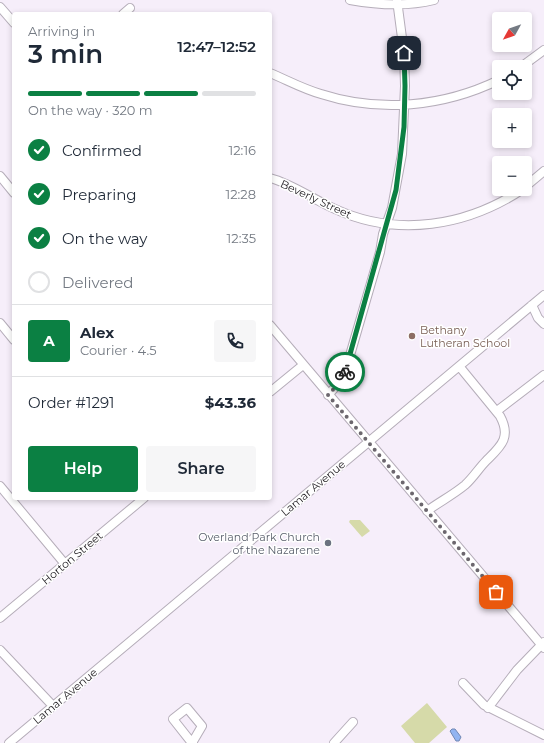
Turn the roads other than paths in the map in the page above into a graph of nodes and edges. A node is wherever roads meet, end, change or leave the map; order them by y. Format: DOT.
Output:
graph roads {
  1 [pos="350,0"];
  2 [pos="434,0"];
  3 [pos="398,2"];
  4 [pos="0,7"];
  5 [pos="130,8"];
  6 [pos="125,12"];
  7 [pos="12,21"];
  8 [pos="544,50"];
  9 [pos="530,60"];
  10 [pos="272,74"];
  11 [pos="492,83"];
  12 [pos="405,106"];
  13 [pos="544,171"];
  14 [pos="0,176"];
  15 [pos="272,179"];
  16 [pos="532,181"];
  17 [pos="12,190"];
  18 [pos="511,196"];
  19 [pos="387,224"];
  20 [pos="544,295"];
  21 [pos="532,305"];
  22 [pos="0,323"];
  23 [pos="544,324"];
  24 [pos="272,328"];
  25 [pos="12,338"];
  26 [pos="303,365"];
  27 [pos="459,366"];
  28 [pos="544,375"];
  29 [pos="272,390"];
  30 [pos="328,395"];
  31 [pos="497,411"];
  32 [pos="368,442"];
  33 [pos="0,486"];
  34 [pos="142,500"];
  35 [pos="427,511"];
  36 [pos="65,564"];
  37 [pos="0,618"];
  38 [pos="543,645"];
  39 [pos="0,650"];
  40 [pos="463,683"];
  41 [pos="53,706"];
  42 [pos="488,708"];
  43 [pos="353,722"];
  44 [pos="544,734"];
  45 [pos="9,743"];
  46 [pos="334,743"];
  1 -- 3 [label="street"];
  2 -- 3 [label="street"];
  3 -- 12 [label="street"];
  4 -- 7 [label="street"];
  5 -- 6 [label="street"];
  8 -- 9 [label="street"];
  10 -- 12 [label="street"];
  11 -- 12 [label="street"];
  12 -- 19 [label="street"];
  13 -- 16 [label="street, Beverly Street"];
  14 -- 17 [label="street"];
  15 -- 19 [label="street, Beverly Street"];
  18 -- 19 [label="street, Beverly Street"];
  19 -- 30 [label="street"];
  20 -- 21 [label="street, Lamar Avenue"];
  21 -- 23 [label="street"];
  21 -- 27 [label="street, Lamar Avenue"];
  22 -- 25 [label="street"];
  24 -- 26 [label="street"];
  26 -- 29 [label="street"];
  26 -- 30 [label="street"];
  27 -- 31 [label="street"];
  27 -- 32 [label="street, Lamar Avenue"];
  28 -- 31 [label="street"];
  30 -- 32 [label="street"];
  31 -- 35 [label="street"];
  32 -- 35 [label="street"];
  32 -- 41 [label="street, Lamar Avenue"];
  33 -- 36 [label="street"];
  34 -- 36 [label="street, Horton Street"];
  35 -- 38 [label="street"];
  36 -- 37 [label="street, Horton Street"];
  38 -- 42 [label="street"];
  39 -- 41 [label="street"];
  40 -- 42 [label="street"];
  41 -- 45 [label="street, Lamar Avenue"];
  42 -- 44 [label="street"];
  43 -- 46 [label="street"];
}
